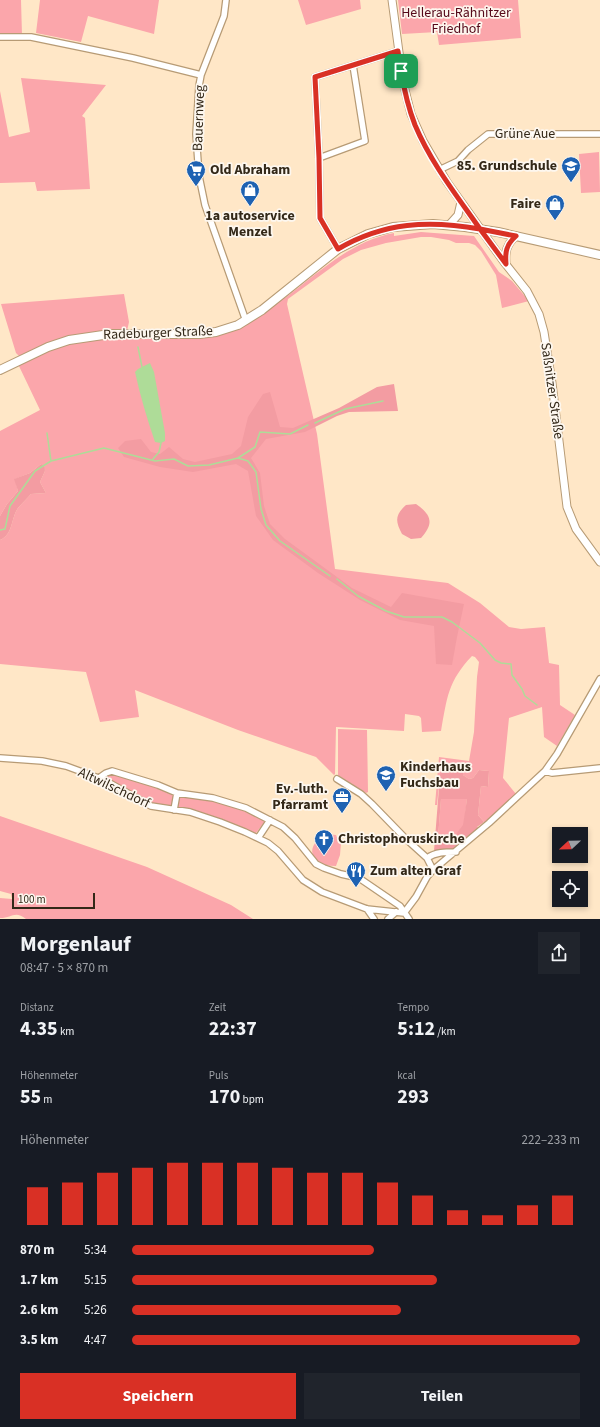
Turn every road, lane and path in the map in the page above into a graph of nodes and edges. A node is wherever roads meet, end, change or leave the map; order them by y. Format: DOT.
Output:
graph roads {
  1 [pos="226,0"];
  2 [pos="392,0"];
  3 [pos="0,37"];
  4 [pos="398,51"];
  5 [pos="353,65"];
  6 [pos="201,75"];
  7 [pos="600,134"];
  8 [pos="319,158"];
  9 [pos="439,170"];
  10 [pos="461,202"];
  11 [pos="449,225"];
  12 [pos="480,229"];
  13 [pos="516,236"];
  14 [pos="338,249"];
  15 [pos="600,255"];
  16 [pos="506,264"];
  17 [pos="246,321"];
  18 [pos="0,370"];
  19 [pos="600,562"];
  20 [pos="600,679"];
  21 [pos="0,758"];
  22 [pos="600,768"];
  23 [pos="545,771"];
  24 [pos="99,778"];
  25 [pos="337,779"];
  26 [pos="177,793"];
  27 [pos="174,810"];
  28 [pos="270,820"];
  29 [pos="258,838"];
  30 [pos="456,852"];
  31 [pos="427,858"];
  32 [pos="433,870"];
  33 [pos="367,909"];
  34 [pos="396,912"];
  35 [pos="404,913"];
  36 [pos="374,919"];
  37 [pos="388,919"];
  38 [pos="409,919"];
  1 -- 6 [label="street, Bauernweg"];
  2 -- 4 [label="street, Saßnitzer Straße"];
  3 -- 6 [label="street, Bauernweg"];
  4 -- 5 [label="street"];
  4 -- 9 [label="street, Saßnitzer Straße"];
  5 -- 8 [label="street"];
  5 -- 8 [label="street"];
  6 -- 17 [label="street, Bauernweg"];
  7 -- 9 [label="street, Grüne Aue"];
  8 -- 14 [label="street"];
  9 -- 10 [label="street, Saßnitzer Straße"];
  10 -- 11 [label="street"];
  10 -- 12 [label="street, Saßnitzer Straße"];
  11 -- 12 [label="main road, Radeburger Straße"];
  11 -- 14 [label="main road, Radeburger Straße"];
  12 -- 13 [label="main road, Radeburger Straße"];
  12 -- 16 [label="street, Saßnitzer Straße"];
  13 -- 15 [label="main road, Radeburger Straße"];
  13 -- 16 [label="street"];
  14 -- 17 [label="main road, Radeburger Straße"];
  16 -- 19 [label="street, Saßnitzer Straße"];
  17 -- 18 [label="main road, Radeburger Straße"];
  20 -- 23 [label="street"];
  21 -- 24 [label="street, Altwilschdorf"];
  22 -- 23 [label="street"];
  23 -- 30 [label="street"];
  24 -- 26 [label="street"];
  24 -- 27 [label="street, Altwilschdorf"];
  25 -- 31 [label="street"];
  26 -- 27 [label="street"];
  26 -- 28 [label="street"];
  27 -- 29 [label="street, Altwilschdorf"];
  28 -- 29 [label="street"];
  28 -- 35 [label="street"];
  29 -- 33 [label="street, Altwilschdorf"];
  30 -- 31 [label="street"];
  30 -- 32 [label="street"];
  31 -- 32 [label="street"];
  32 -- 35 [label="street"];
  33 -- 34 [label="street, Altwilschdorf"];
  33 -- 36 [label="street"];
  34 -- 35 [label="street, Altwilschdorf"];
  34 -- 37 [label="street"];
  35 -- 38 [label="street"];
}
